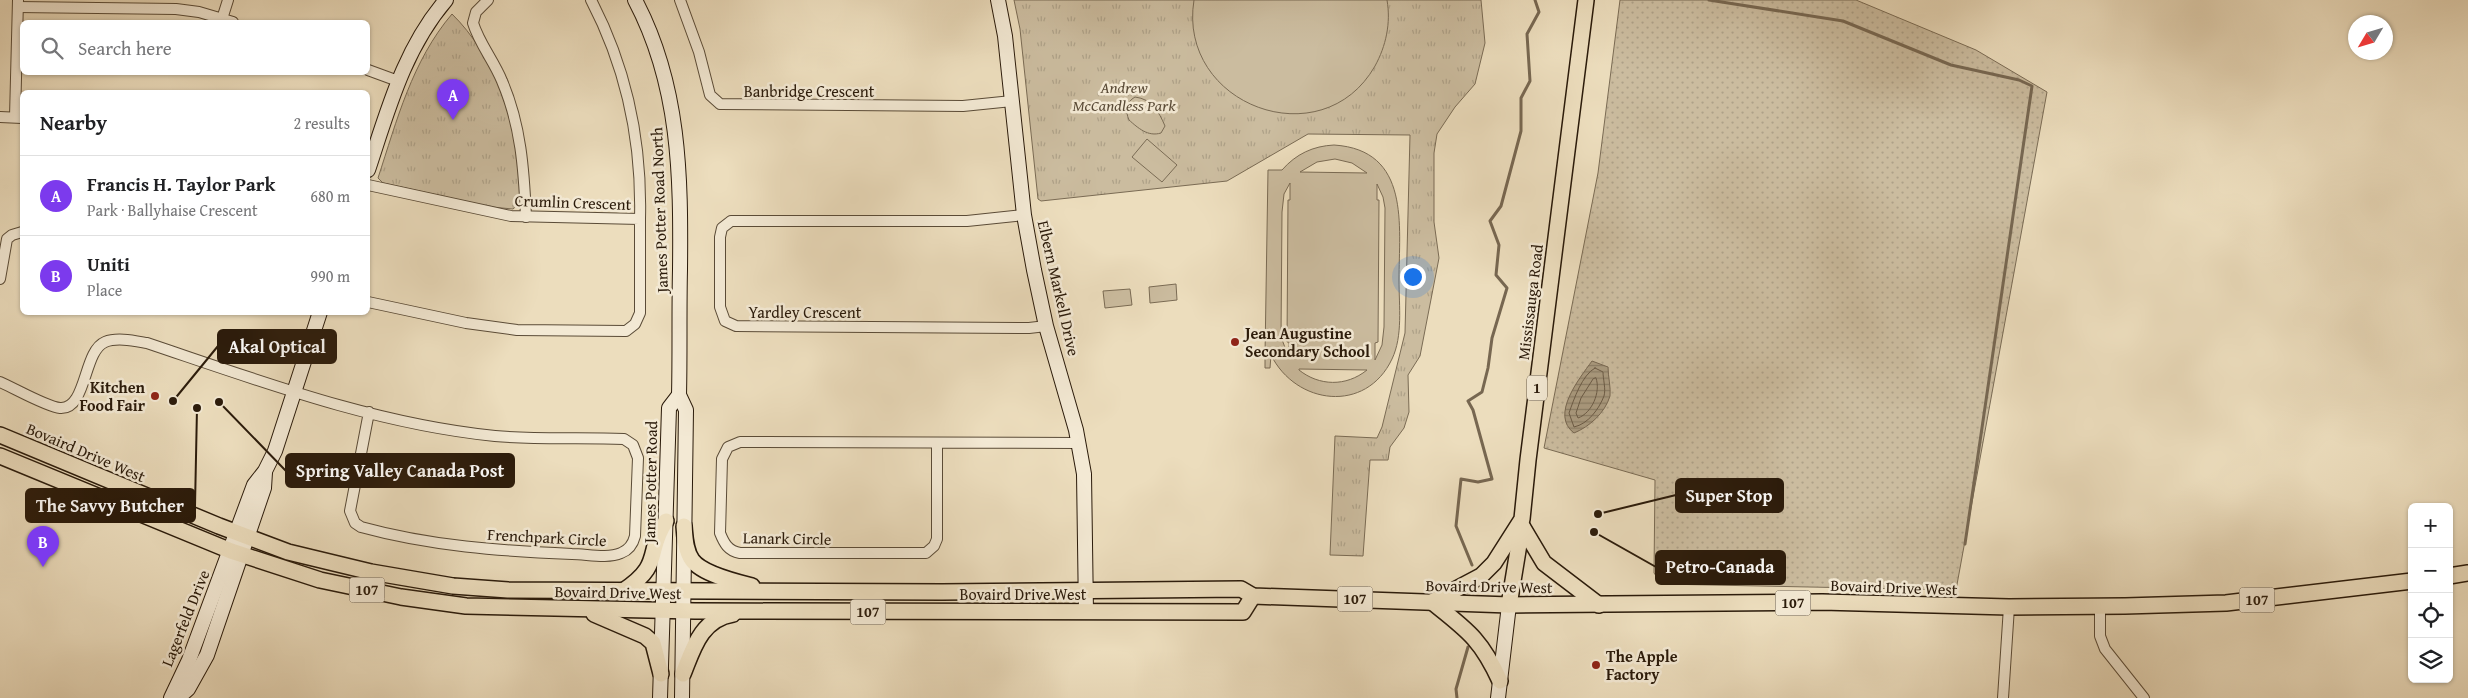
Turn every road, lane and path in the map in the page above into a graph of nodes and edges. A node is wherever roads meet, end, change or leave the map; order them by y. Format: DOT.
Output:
graph roads {
  1 [pos="228,0"];
  2 [pos="446,0"];
  3 [pos="488,0"];
  4 [pos="592,0"];
  5 [pos="636,0"];
  6 [pos="680,0"];
  7 [pos="998,0"];
  8 [pos="1586,0"];
  9 [pos="18,4"];
  10 [pos="133,4"];
  11 [pos="222,19"];
  12 [pos="226,20"];
  13 [pos="370,71"];
  14 [pos="398,81"];
  15 [pos="1012,101"];
  16 [pos="0,117"];
  17 [pos="19,118"];
  18 [pos="370,164"];
  19 [pos="370,185"];
  20 [pos="1024,214"];
  21 [pos="526,217"];
  22 [pos="640,219"];
  23 [pos="20,233"];
  24 [pos="0,279"];
  25 [pos="370,302"];
  26 [pos="319,315"];
  27 [pos="1046,326"];
  28 [pos="0,382"];
  29 [pos="294,392"];
  30 [pos="680,395"];
  31 [pos="369,412"];
  32 [pos="0,434"];
  33 [pos="1079,442"];
  34 [pos="936,443"];
  35 [pos="0,456"];
  36 [pos="666,521"];
  37 [pos="1522,523"];
  38 [pos="684,526"];
  39 [pos="242,535"];
  40 [pos="236,553"];
  41 [pos="2468,573"];
  42 [pos="2453,575"];
  43 [pos="2408,581"];
  44 [pos="1085,589"];
  45 [pos="623,591"];
  46 [pos="665,591"];
  47 [pos="683,591"];
  48 [pos="776,591"];
  49 [pos="1253,596"];
  50 [pos="1432,602"];
  51 [pos="1509,605"];
  52 [pos="1599,605"];
  53 [pos="2100,606"];
  54 [pos="2008,608"];
  55 [pos="581,609"];
  56 [pos="664,610"];
  57 [pos="682,611"];
  58 [pos="761,611"];
  59 [pos="1086,612"];
  60 [pos="661,674"];
  61 [pos="683,674"];
  62 [pos="1500,681"];
  63 [pos="171,698"];
  64 [pos="178,698"];
  65 [pos="660,698"];
  66 [pos="682,698"];
  67 [pos="1498,698"];
  68 [pos="2002,698"];
  69 [pos="2144,698"];
  1 -- 11 [label="street"];
  2 -- 14 [label="street"];
  3 -- 21 [label="street"];
  4 -- 22 [label="street"];
  5 -- 30 [label="street, James Potter Road North"];
  6 -- 15 [label="street, Banbridge Crescent"];
  7 -- 15 [label="street, Elbern Markell Drive"];
  8 -- 37 [label="main road, Mississauga Road / 1"];
  9 -- 10 [label="street"];
  9 -- 17 [label="street"];
  10 -- 11 [label="street"];
  11 -- 12 [label="street"];
  13 -- 14 [label="street"];
  14 -- 18 [label="street"];
  15 -- 20 [label="street, Elbern Markell Drive"];
  16 -- 17 [label="street"];
  19 -- 21 [label="street, Crumlin Crescent"];
  20 -- 27 [label="street, Elbern Markell Drive"];
  20 -- 27 [label="street, Yardley Crescent"];
  21 -- 22 [label="street, Crumlin Crescent"];
  22 -- 25 [label="street, Crumlin Crescent"];
  23 -- 24 [label="street"];
  26 -- 29 [label="street"];
  27 -- 33 [label="street, Elbern Markell Drive"];
  28 -- 29 [label="street, Frenchpark Circle"];
  29 -- 31 [label="street, Frenchpark Circle"];
  29 -- 39 [label="street"];
  30 -- 36 [label="street, James Potter Road"];
  30 -- 38 [label="street"];
  31 -- 31 [label="street, Frenchpark Circle"];
  32 -- 39 [label="main road, Bovaird Drive West / 107"];
  33 -- 34 [label="street, Lanark Circle"];
  33 -- 44 [label="street, Elbern Markell Drive"];
  34 -- 34 [label="street, Lanark Circle"];
  35 -- 40 [label="main road, Bovaird Drive West / 107"];
  36 -- 45 [label="main road"];
  36 -- 46 [label="street, James Potter Road"];
  37 -- 50 [label="main road"];
  37 -- 51 [label="main road, Mississauga Road / 1"];
  37 -- 52 [label="main road"];
  38 -- 47 [label="street"];
  38 -- 48 [label="main road"];
  39 -- 40 [label="street"];
  39 -- 45 [label="main road, Bovaird Drive West / 107"];
  40 -- 55 [label="main road, Bovaird Drive West / 107"];
  40 -- 63 [label="street, Lagerfeld Drive"];
  40 -- 64 [label="street, Lagerfeld Drive"];
  41 -- 42 [label="main road"];
  43 -- 53 [label="main road, Bovaird Drive West / 107"];
  44 -- 48 [label="main road, Bovaird Drive West / 107"];
  44 -- 49 [label="main road, Bovaird Drive West / 107"];
  44 -- 59 [label="street, Elbern Markell Drive"];
  45 -- 46 [label="main road, Bovaird Drive West / 107"];
  46 -- 47 [label="main road, Bovaird Drive West / 107"];
  46 -- 56 [label="street, James Potter Road"];
  47 -- 48 [label="main road, Bovaird Drive West / 107"];
  47 -- 57 [label="street"];
  49 -- 50 [label="main road, Bovaird Drive West / 107"];
  49 -- 59 [label="main road, Bovaird Drive West / 107"];
  50 -- 51 [label="main road, Bovaird Drive West / 107"];
  50 -- 62 [label="main road"];
  51 -- 52 [label="main road, Bovaird Drive West / 107"];
  51 -- 62 [label="street, Mississauga Road / 1"];
  52 -- 54 [label="main road, Bovaird Drive West / 107"];
  53 -- 54 [label="main road, Bovaird Drive West / 107"];
  53 -- 69 [label="street"];
  54 -- 68 [label="street"];
  55 -- 56 [label="main road, Bovaird Drive West / 107"];
  55 -- 60 [label="main road"];
  56 -- 57 [label="main road, Bovaird Drive West / 107"];
  56 -- 60 [label="street, James Potter Road"];
  57 -- 58 [label="main road, Bovaird Drive West / 107"];
  57 -- 61 [label="street"];
  58 -- 59 [label="main road, Bovaird Drive West / 107"];
  58 -- 61 [label="main road"];
  60 -- 65 [label="street, James Potter Road"];
  61 -- 66 [label="street"];
  62 -- 67 [label="street, Mississauga Road / 1"];
}
